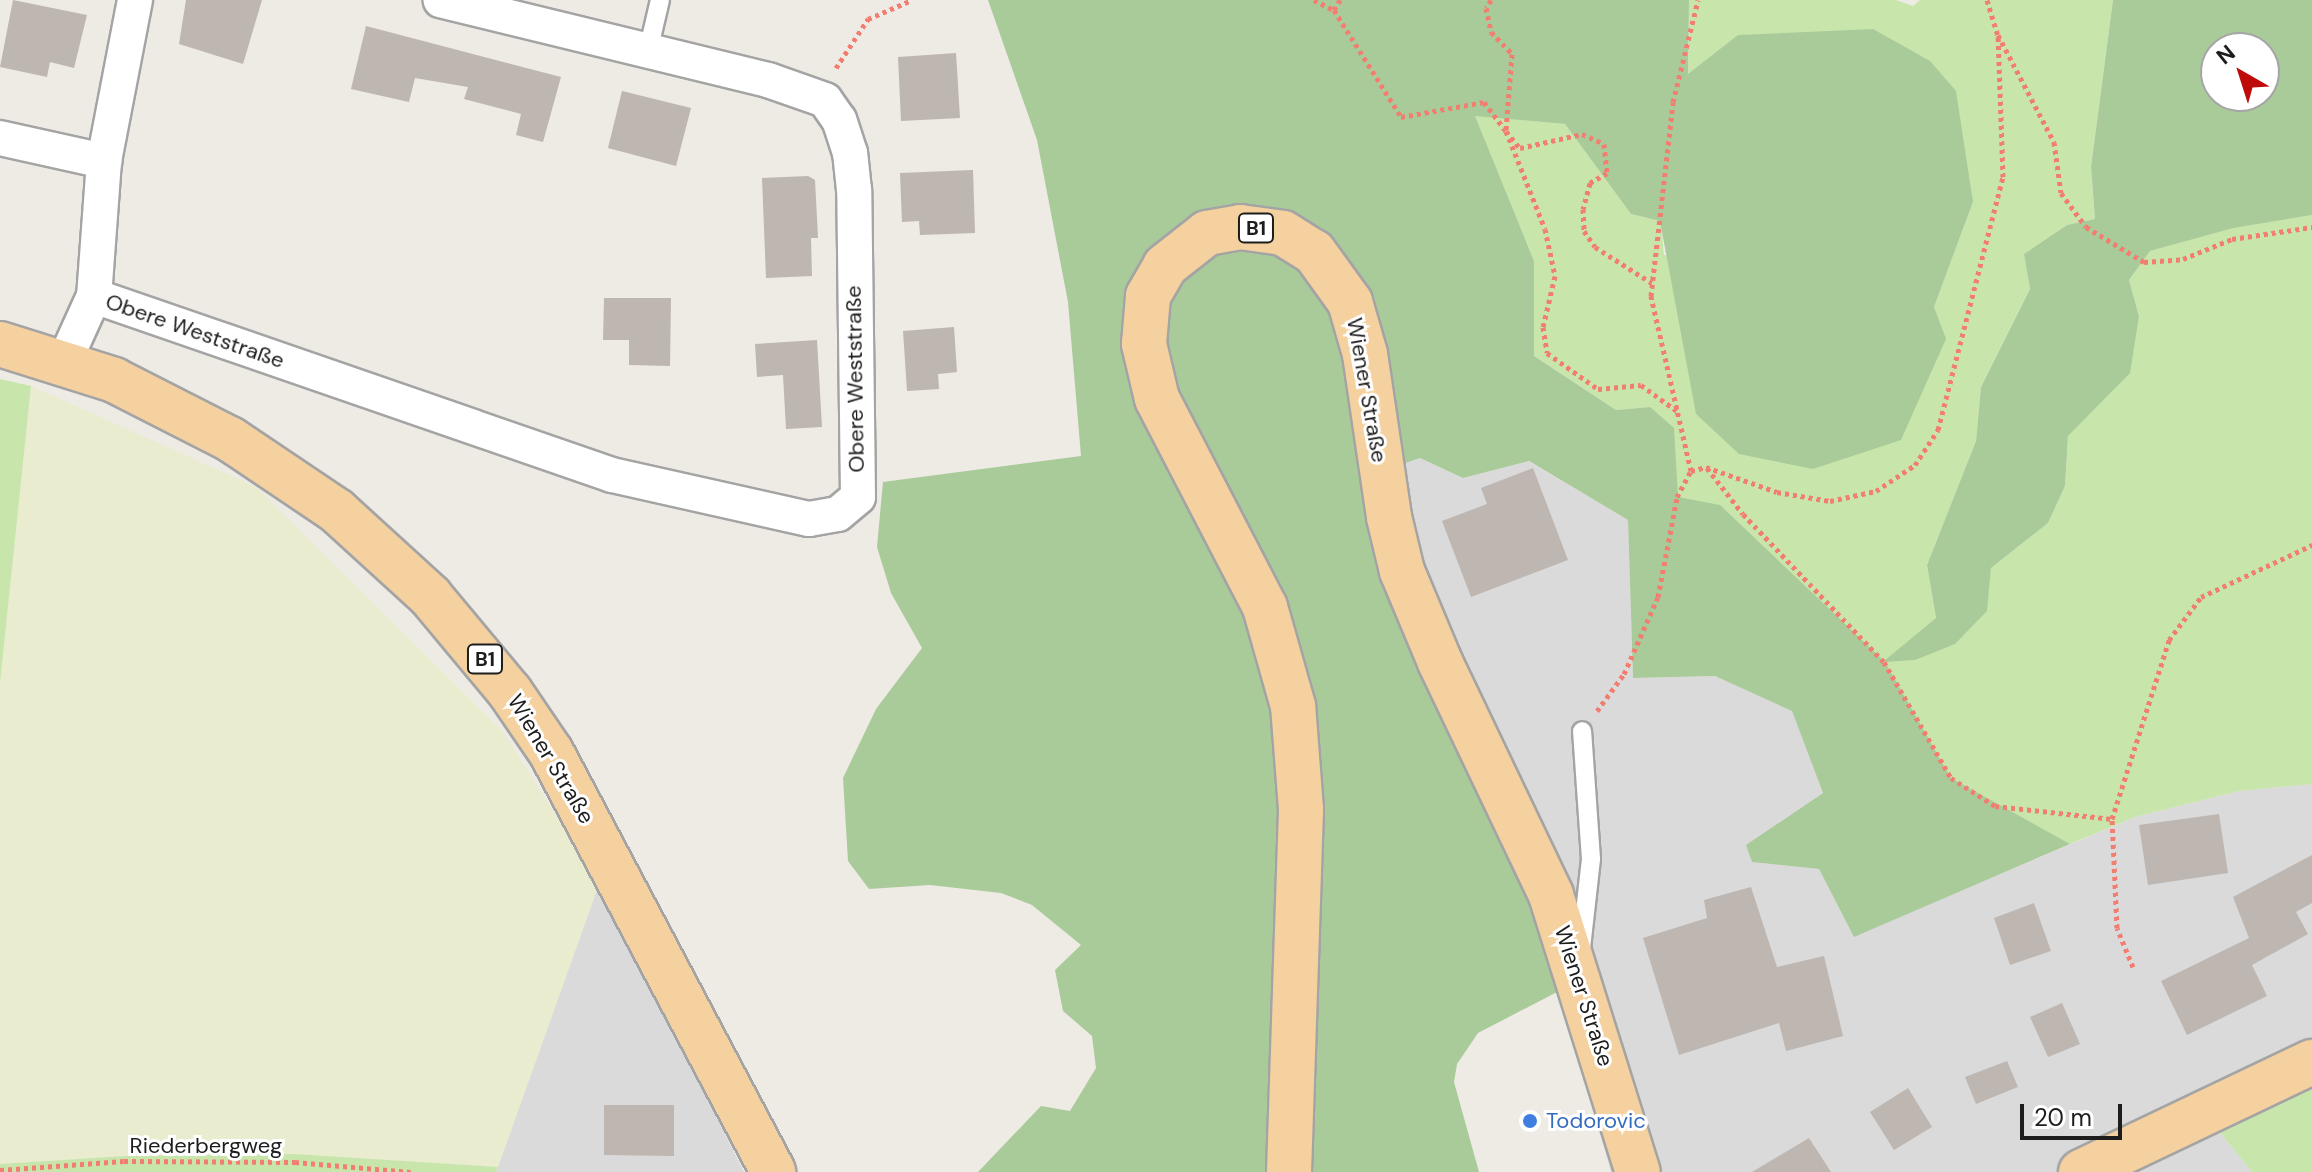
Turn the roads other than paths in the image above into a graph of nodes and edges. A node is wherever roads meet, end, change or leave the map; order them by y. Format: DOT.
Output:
graph roads {
  1 [pos="135,0"];
  2 [pos="441,0"];
  3 [pos="660,0"];
  4 [pos="648,51"];
  5 [pos="0,138"];
  6 [pos="104,161"];
  7 [pos="94,296"];
  8 [pos="0,344"];
  9 [pos="64,362"];
  10 [pos="1582,731"];
  11 [pos="1578,971"];
  12 [pos="2312,1062"];
  13 [pos="773,1172"];
  14 [pos="1289,1172"];
  15 [pos="1637,1172"];
  16 [pos="2081,1172"];
  1 -- 6 [label="street"];
  2 -- 4 [label="street"];
  3 -- 4 [label="lane"];
  4 -- 7 [label="street, Obere Weststraße"];
  5 -- 6 [label="street"];
  6 -- 7 [label="street"];
  7 -- 9 [label="street"];
  8 -- 9 [label="main road, Wiener Straße / B1"];
  9 -- 13 [label="main road, Wiener Straße / B1"];
  10 -- 11 [label="lane"];
  11 -- 14 [label="main road, Wiener Straße / B1"];
  11 -- 15 [label="main road, Wiener Straße / B1"];
  12 -- 16 [label="main road"];
}
